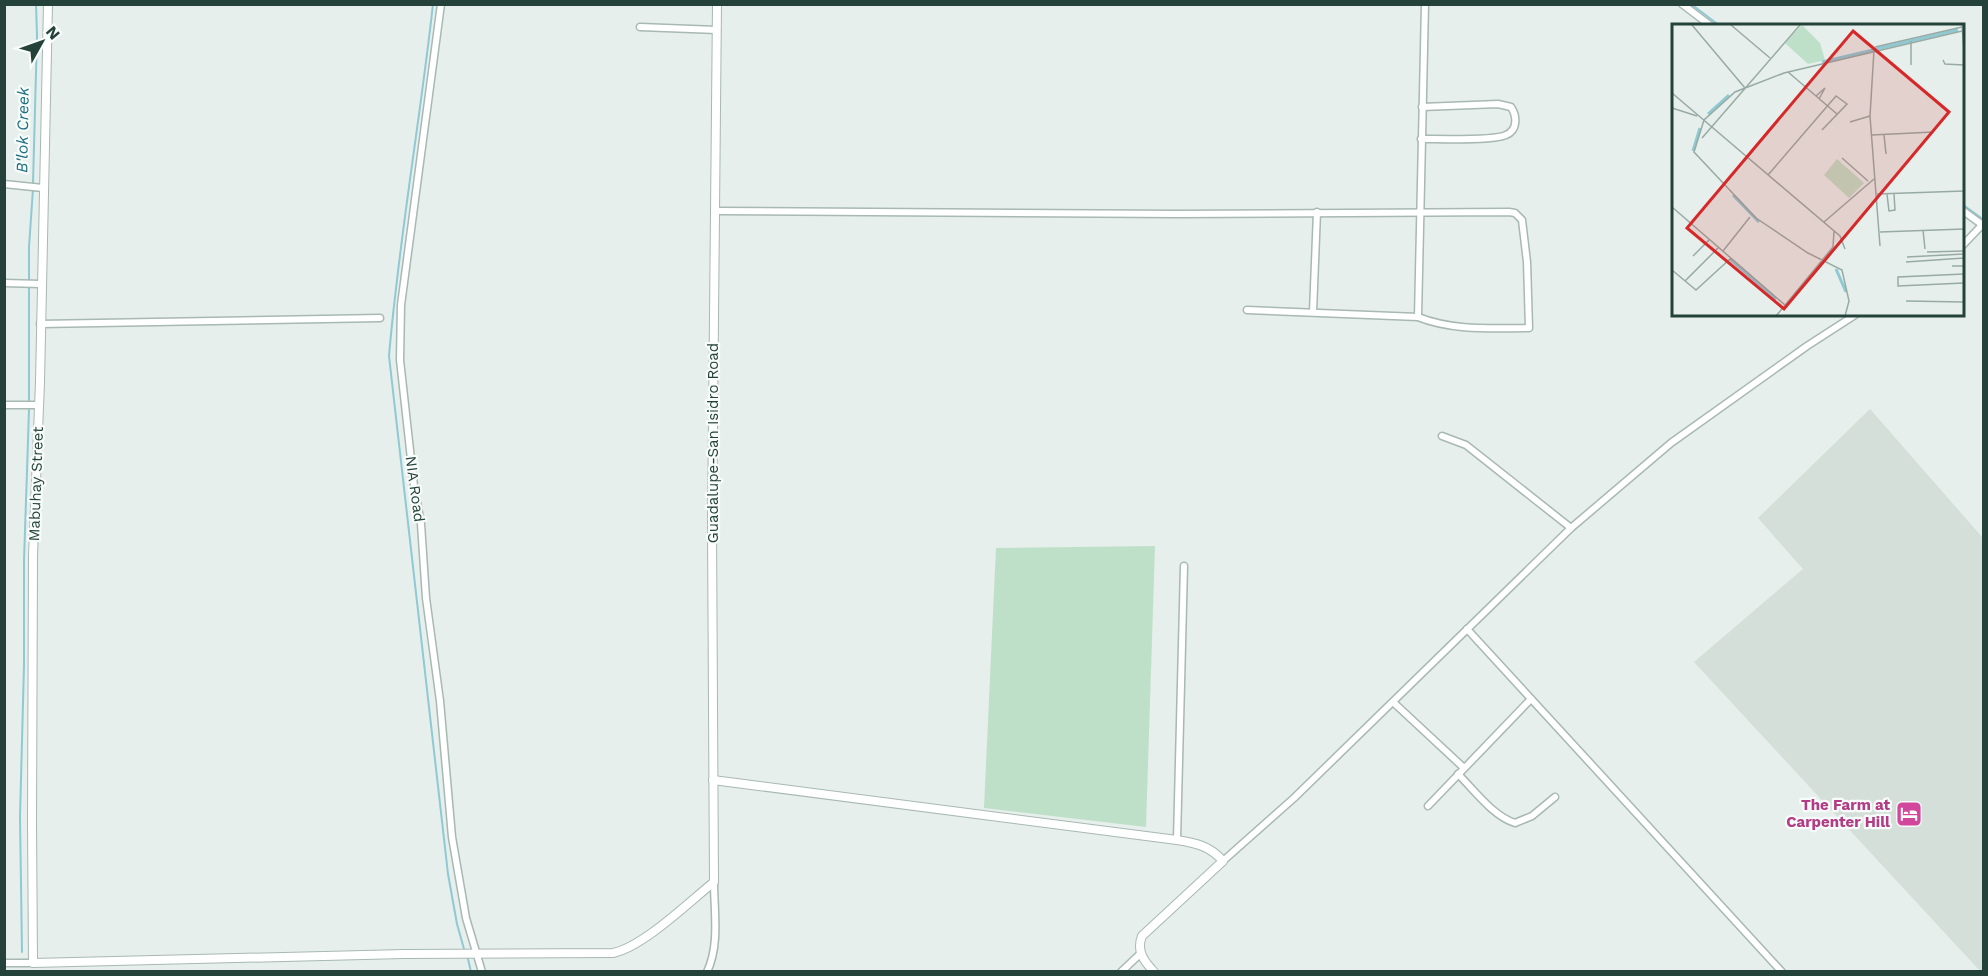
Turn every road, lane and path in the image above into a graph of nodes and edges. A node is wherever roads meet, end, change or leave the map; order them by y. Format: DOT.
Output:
graph roads {
  1 [pos="48,4"];
  2 [pos="441,4"];
  3 [pos="717,4"];
  4 [pos="1425,4"];
  5 [pos="1682,4"];
  6 [pos="1708,24"];
  7 [pos="640,27"];
  8 [pos="717,30"];
  9 [pos="1422,107"];
  10 [pos="1421,139"];
  11 [pos="4,184"];
  12 [pos="43,188"];
  13 [pos="715,211"];
  14 [pos="1964,212"];
  15 [pos="1317,213"];
  16 [pos="1420,213"];
  17 [pos="1983,226"];
  18 [pos="1964,244"];
  19 [pos="4,283"];
  20 [pos="41,284"];
  21 [pos="1247,310"];
  22 [pos="1312,312"];
  23 [pos="1418,316"];
  24 [pos="1853,316"];
  25 [pos="380,318"];
  26 [pos="40,324"];
  27 [pos="4,405"];
  28 [pos="39,405"];
  29 [pos="1442,436"];
  30 [pos="1571,528"];
  31 [pos="1184,566"];
  32 [pos="1467,629"];
  33 [pos="1531,699"];
  34 [pos="1393,702"];
  35 [pos="1464,768"];
  36 [pos="1458,774"];
  37 [pos="713,780"];
  38 [pos="1555,797"];
  39 [pos="1428,806"];
  40 [pos="1177,840"];
  41 [pos="1223,861"];
  42 [pos="714,882"];
  43 [pos="1140,954"];
  44 [pos="478,955"];
  45 [pos="4,963"];
  46 [pos="29,963"];
  47 [pos="26,972"];
  48 [pos="482,972"];
  49 [pos="707,972"];
  50 [pos="1121,972"];
  51 [pos="1155,972"];
  52 [pos="1782,972"];
  1 -- 12 [label="street, Mabuhay Street"];
  2 -- 44 [label="street, NIA Road"];
  3 -- 8 [label="street, Guadalupe-San Isidro Road"];
  4 -- 9 [label="street"];
  5 -- 6 [label="street"];
  7 -- 8 [label="street"];
  8 -- 13 [label="street, Guadalupe-San Isidro Road"];
  9 -- 10 [label="street"];
  9 -- 10 [label="street"];
  10 -- 16 [label="street"];
  11 -- 12 [label="street"];
  12 -- 20 [label="street, Mabuhay Street"];
  13 -- 15 [label="street"];
  13 -- 37 [label="street, Guadalupe-San Isidro Road"];
  14 -- 17 [label="street"];
  15 -- 16 [label="street"];
  15 -- 22 [label="street"];
  16 -- 23 [label="street"];
  16 -- 23 [label="street"];
  17 -- 18 [label="street"];
  19 -- 20 [label="street"];
  20 -- 26 [label="street, Mabuhay Street"];
  21 -- 22 [label="street"];
  22 -- 23 [label="street"];
  24 -- 30 [label="street"];
  25 -- 26 [label="street"];
  26 -- 28 [label="street, Mabuhay Street"];
  27 -- 28 [label="street"];
  28 -- 46 [label="street, Mabuhay Street"];
  29 -- 30 [label="street"];
  30 -- 32 [label="street"];
  31 -- 40 [label="street"];
  32 -- 33 [label="street"];
  32 -- 34 [label="street"];
  33 -- 35 [label="street"];
  33 -- 52 [label="street"];
  34 -- 35 [label="street"];
  34 -- 41 [label="street"];
  35 -- 36 [label="street"];
  36 -- 38 [label="street"];
  36 -- 39 [label="street"];
  37 -- 40 [label="street"];
  37 -- 42 [label="street, Guadalupe-San Isidro Road"];
  40 -- 41 [label="street"];
  41 -- 43 [label="street"];
  42 -- 44 [label="street"];
  42 -- 49 [label="street"];
  43 -- 50 [label="street"];
  43 -- 51 [label="street"];
  44 -- 46 [label="street"];
  44 -- 48 [label="street, NIA Road"];
  45 -- 46 [label="street"];
  46 -- 47 [label="street"];
}
